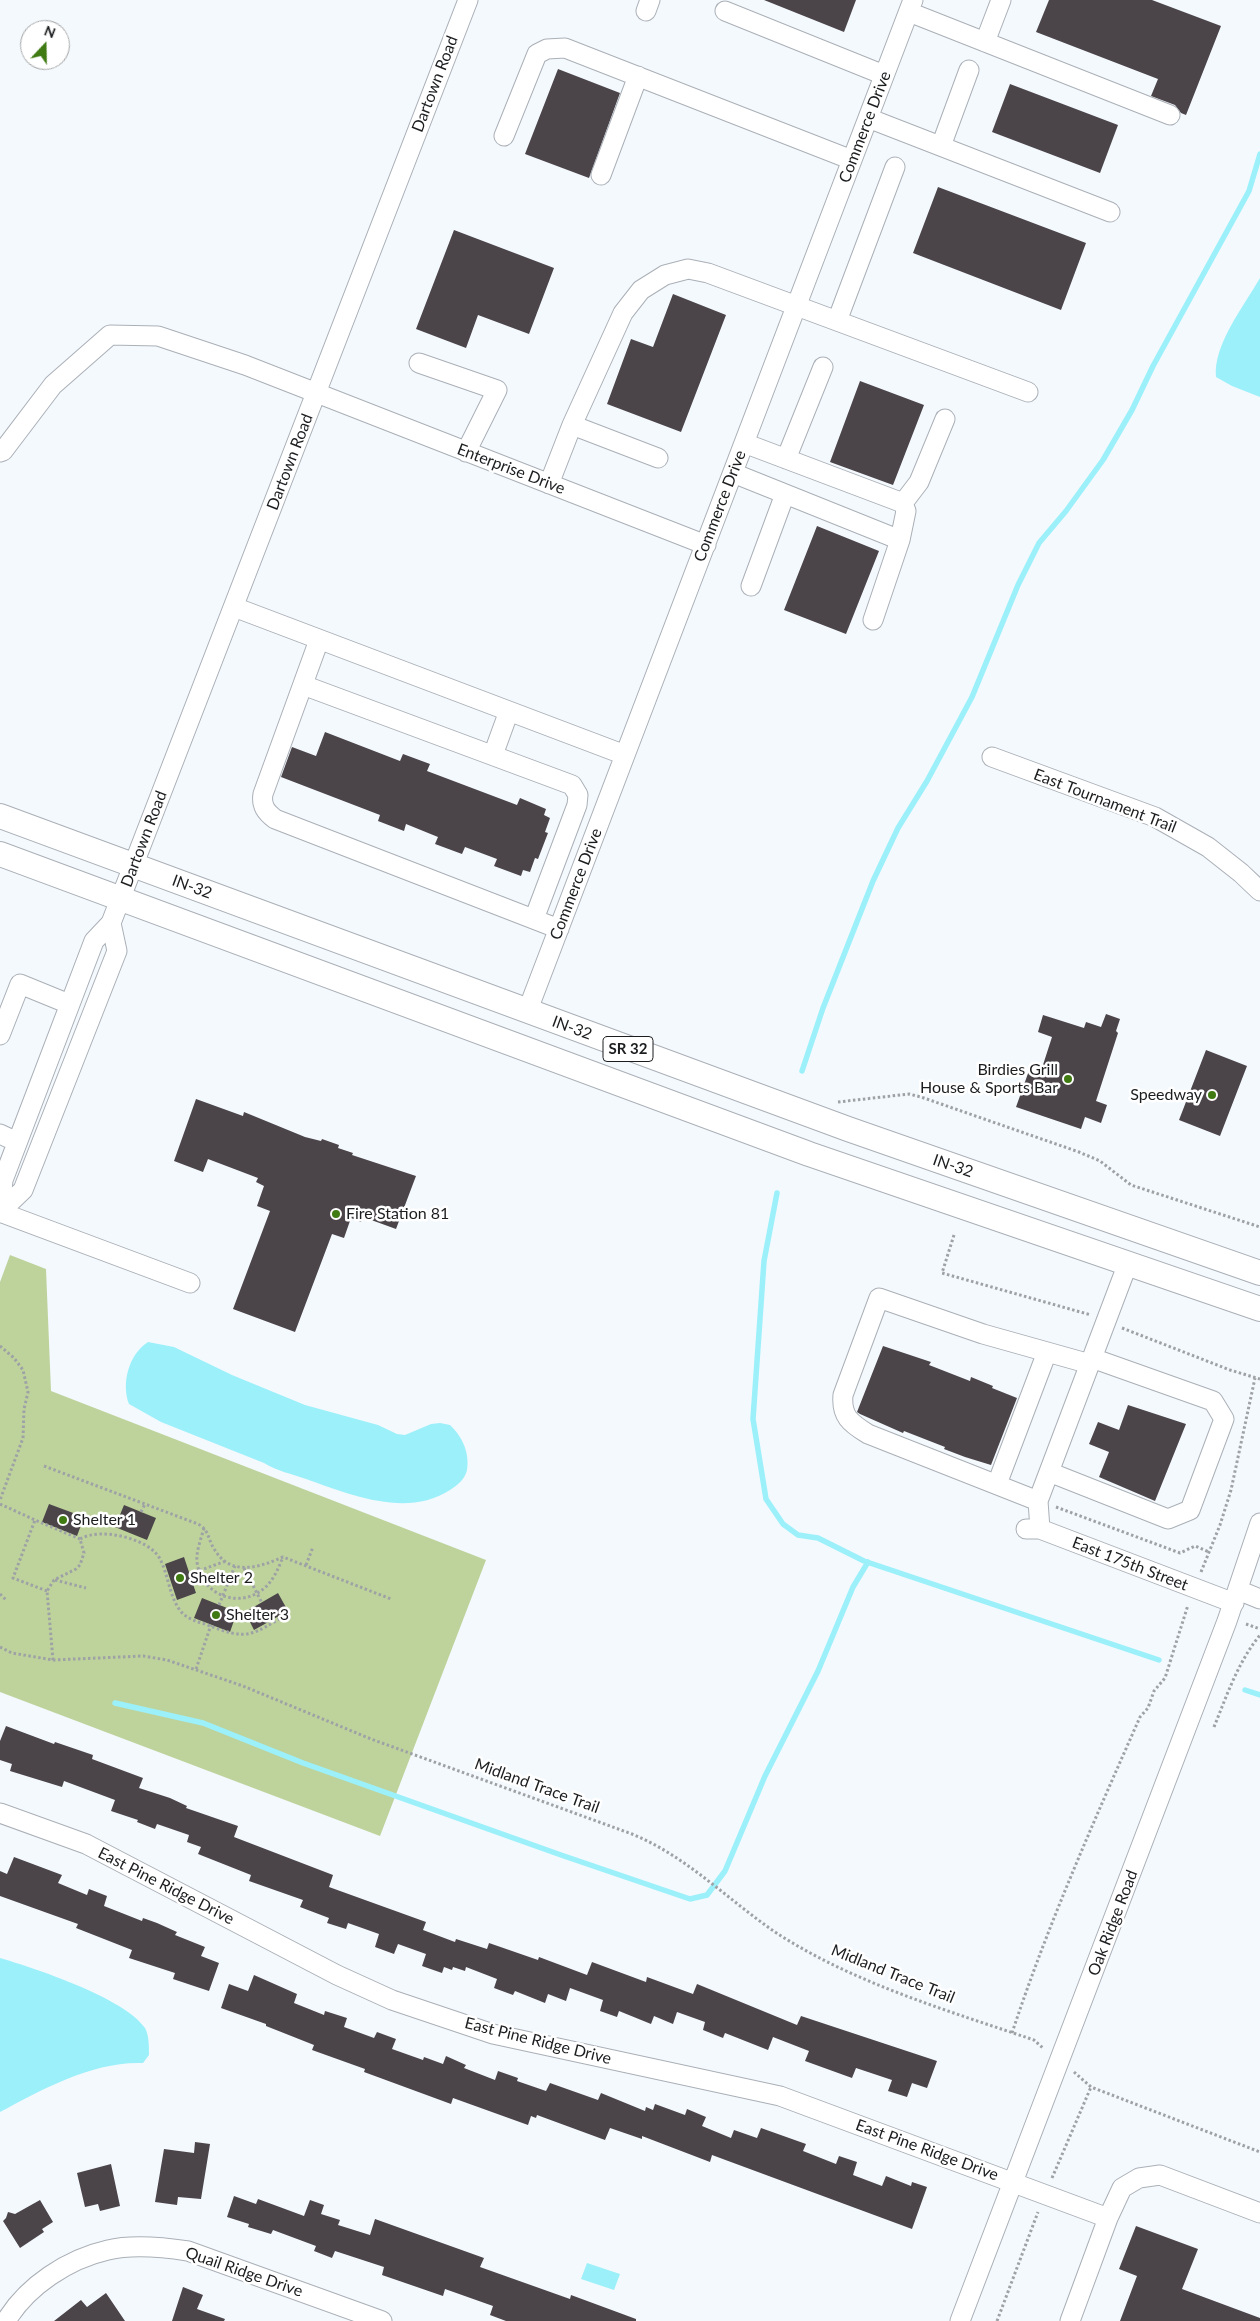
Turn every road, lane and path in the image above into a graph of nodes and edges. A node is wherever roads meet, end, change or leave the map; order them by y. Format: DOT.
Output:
graph roads {
  1 [pos="468,0"];
  2 [pos="1001,0"];
  3 [pos="911,6"];
  4 [pos="725,11"];
  5 [pos="985,42"];
  6 [pos="969,70"];
  7 [pos="884,75"];
  8 [pos="638,76"];
  9 [pos="1170,115"];
  10 [pos="868,118"];
  11 [pos="504,136"];
  12 [pos="941,146"];
  13 [pos="852,160"];
  14 [pos="895,167"];
  15 [pos="601,175"];
  16 [pos="1110,212"];
  17 [pos="796,306"];
  18 [pos="837,321"];
  19 [pos="419,363"];
  20 [pos="823,367"];
  21 [pos="1028,392"];
  22 [pos="316,394"];
  23 [pos="945,419"];
  24 [pos="572,425"];
  25 [pos="744,443"];
  26 [pos="0,452"];
  27 [pos="466,452"];
  28 [pos="658,458"];
  29 [pos="786,459"];
  30 [pos="733,473"];
  31 [pos="549,484"];
  32 [pos="785,494"];
  33 [pos="903,503"];
  34 [pos="900,540"];
  35 [pos="706,545"];
  36 [pos="751,586"];
  37 [pos="234,607"];
  38 [pos="873,620"];
  39 [pos="319,640"];
  40 [pos="303,686"];
  41 [pos="509,711"];
  42 [pos="493,755"];
  43 [pos="625,756"];
  44 [pos="992,757"];
  45 [pos="0,816"];
  46 [pos="0,854"];
  47 [pos="134,866"];
  48 [pos="1260,891"];
  49 [pos="121,899"];
  50 [pos="534,919"];
  51 [pos="112,923"];
  52 [pos="559,929"];
  53 [pos="70,1004"];
  54 [pos="527,1012"];
  55 [pos="0,1035"];
  56 [pos="830,1104"];
  57 [pos="0,1134"];
  58 [pos="17,1142"];
  59 [pos="0,1212"];
  60 [pos="1260,1227"];
  61 [pos="954,1234"];
  62 [pos="1128,1263"];
  63 [pos="1260,1272"];
  64 [pos="190,1282"];
  65 [pos="1260,1309"];
  66 [pos="1106,1321"];
  67 [pos="0,1346"];
  68 [pos="1047,1352"];
  69 [pos="1091,1361"];
  70 [pos="1255,1378"];
  71 [pos="1260,1379"];
  72 [pos="44,1466"];
  73 [pos="1049,1472"];
  74 [pos="997,1484"];
  75 [pos="1038,1501"];
  76 [pos="0,1502"];
  77 [pos="145,1504"];
  78 [pos="142,1512"];
  79 [pos="35,1520"];
  80 [pos="1260,1522"];
  81 [pos="204,1527"];
  82 [pos="133,1534"];
  83 [pos="80,1539"];
  84 [pos="131,1539"];
  85 [pos="313,1547"];
  86 [pos="1209,1552"];
  87 [pos="283,1557"];
  88 [pos="226,1561"];
  89 [pos="306,1565"];
  90 [pos="235,1566"];
  91 [pos="244,1568"];
  92 [pos="200,1571"];
  93 [pos="190,1574"];
  94 [pos="55,1580"];
  95 [pos="86,1588"];
  96 [pos="1195,1588"];
  97 [pos="47,1591"];
  98 [pos="257,1593"];
  99 [pos="0,1594"];
  100 [pos="223,1596"];
  101 [pos="1236,1596"];
  102 [pos="391,1599"];
  103 [pos="1260,1599"];
  104 [pos="6,1600"];
  105 [pos="262,1602"];
  106 [pos="220,1605"];
  107 [pos="290,1613"];
  108 [pos="211,1626"];
  109 [pos="1260,1635"];
  110 [pos="0,1647"];
  111 [pos="53,1660"];
  112 [pos="196,1669"];
  113 [pos="1214,1727"];
  114 [pos="0,1813"];
  115 [pos="1012,2033"];
  116 [pos="1034,2040"];
  117 [pos="1075,2073"];
  118 [pos="1260,2152"];
  119 [pos="1014,2182"];
  120 [pos="1260,2213"];
  121 [pos="1108,2218"];
  122 [pos="6,2321"];
  123 [pos="382,2321"];
  124 [pos="960,2321"];
  125 [pos="1070,2321"];
  1 -- 22 [label="street, Dartown Road"];
  2 -- 5 [label="street"];
  3 -- 5 [label="street"];
  3 -- 7 [label="street, Commerce Drive"];
  4 -- 7 [label="street"];
  5 -- 9 [label="street"];
  6 -- 12 [label="street"];
  7 -- 10 [label="street, Commerce Drive"];
  8 -- 11 [label="street"];
  8 -- 13 [label="street"];
  8 -- 15 [label="street"];
  10 -- 12 [label="street"];
  10 -- 13 [label="street, Commerce Drive"];
  12 -- 16 [label="street"];
  13 -- 17 [label="street, Commerce Drive"];
  14 -- 18 [label="street"];
  17 -- 18 [label="street"];
  17 -- 24 [label="street"];
  17 -- 25 [label="street, Commerce Drive"];
  18 -- 21 [label="street"];
  19 -- 27 [label="street"];
  20 -- 29 [label="street"];
  22 -- 26 [label="street, Enterprise Drive"];
  22 -- 27 [label="street, Enterprise Drive"];
  22 -- 37 [label="street, Dartown Road"];
  23 -- 33 [label="street"];
  24 -- 28 [label="street"];
  24 -- 31 [label="street"];
  25 -- 29 [label="street"];
  25 -- 30 [label="street, Commerce Drive"];
  27 -- 31 [label="street, Enterprise Drive"];
  29 -- 33 [label="street"];
  30 -- 32 [label="street"];
  30 -- 35 [label="street, Commerce Drive"];
  31 -- 35 [label="street, Enterprise Drive"];
  32 -- 34 [label="street"];
  32 -- 36 [label="street"];
  33 -- 34 [label="street"];
  34 -- 38 [label="street"];
  35 -- 43 [label="street, Commerce Drive"];
  37 -- 39 [label="street"];
  37 -- 47 [label="street, Dartown Road"];
  39 -- 40 [label="street"];
  39 -- 41 [label="street"];
  40 -- 42 [label="street"];
  40 -- 50 [label="street"];
  41 -- 42 [label="street"];
  41 -- 43 [label="street"];
  42 -- 50 [label="street"];
  43 -- 52 [label="street, Commerce Drive"];
  44 -- 48 [label="street, East Tournament Trail"];
  45 -- 47 [label="main road, IN-32 / SR 32"];
  46 -- 49 [label="main road, SR 32"];
  47 -- 49 [label="street, Dartown Road"];
  47 -- 54 [label="main road, IN-32 / SR 32"];
  49 -- 51 [label="street, Dartown Road"];
  49 -- 62 [label="main road, SR 32"];
  50 -- 52 [label="street"];
  51 -- 53 [label="street, Dartown Road"];
  51 -- 59 [label="street"];
  52 -- 54 [label="street, Commerce Drive"];
  53 -- 55 [label="street"];
  53 -- 58 [label="street, Dartown Road"];
  54 -- 63 [label="main road, IN-32 / SR 32"];
  56 -- 60 [label="path"];
  57 -- 58 [label="street"];
  58 -- 59 [label="street, Dartown Road"];
  59 -- 64 [label="street"];
  61 -- 66 [label="path"];
  62 -- 65 [label="main road, SR 32"];
  62 -- 66 [label="street"];
  66 -- 69 [label="street"];
  66 -- 70 [label="path"];
  67 -- 76 [label="path"];
  68 -- 69 [label="street"];
  68 -- 74 [label="street"];
  68 -- 74 [label="street"];
  69 -- 73 [label="street"];
  69 -- 73 [label="street"];
  70 -- 71 [label="path"];
  70 -- 86 [label="path"];
  72 -- 77 [label="path"];
  73 -- 75 [label="street"];
  74 -- 75 [label="street"];
  75 -- 86 [label="path"];
  75 -- 96 [label="street, East 175th Street"];
  76 -- 79 [label="path"];
  77 -- 78 [label="path"];
  77 -- 81 [label="path"];
  79 -- 83 [label="path"];
  79 -- 97 [label="path"];
  80 -- 101 [label="street, Oak Ridge Road"];
  81 -- 88 [label="path"];
  81 -- 92 [label="path"];
  82 -- 84 [label="path"];
  83 -- 84 [label="path"];
  83 -- 94 [label="path"];
  84 -- 108 [label="path"];
  85 -- 89 [label="path"];
  86 -- 96 [label="path"];
  87 -- 89 [label="path"];
  87 -- 91 [label="path"];
  87 -- 98 [label="path"];
  88 -- 90 [label="path"];
  88 -- 92 [label="path"];
  89 -- 102 [label="path"];
  90 -- 91 [label="path"];
  90 -- 100 [label="path"];
  91 -- 98 [label="path"];
  92 -- 93 [label="path"];
  92 -- 100 [label="path"];
  94 -- 95 [label="path"];
  94 -- 97 [label="path"];
  96 -- 101 [label="street, East 175th Street"];
  96 -- 115 [label="path"];
  97 -- 111 [label="path"];
  98 -- 100 [label="path"];
  98 -- 105 [label="path"];
  99 -- 104 [label="path"];
  100 -- 106 [label="path"];
  101 -- 103 [label="street, East 175th Street"];
  101 -- 119 [label="street, Oak Ridge Road"];
  107 -- 108 [label="path"];
  108 -- 112 [label="path"];
  109 -- 113 [label="path"];
  110 -- 111 [label="path, Midland Trace Trail"];
  111 -- 112 [label="path, Midland Trace Trail"];
  112 -- 115 [label="path, Midland Trace Trail"];
  114 -- 119 [label="street, East Pine Ridge Drive"];
  115 -- 116 [label="path, Midland Trace Trail"];
  117 -- 118 [label="path"];
  119 -- 121 [label="street, East Pine Ridge Drive"];
  119 -- 124 [label="street, Oak Ridge Road"];
  120 -- 121 [label="street"];
  121 -- 125 [label="street"];
  122 -- 123 [label="street, Quail Ridge Drive"];
}
